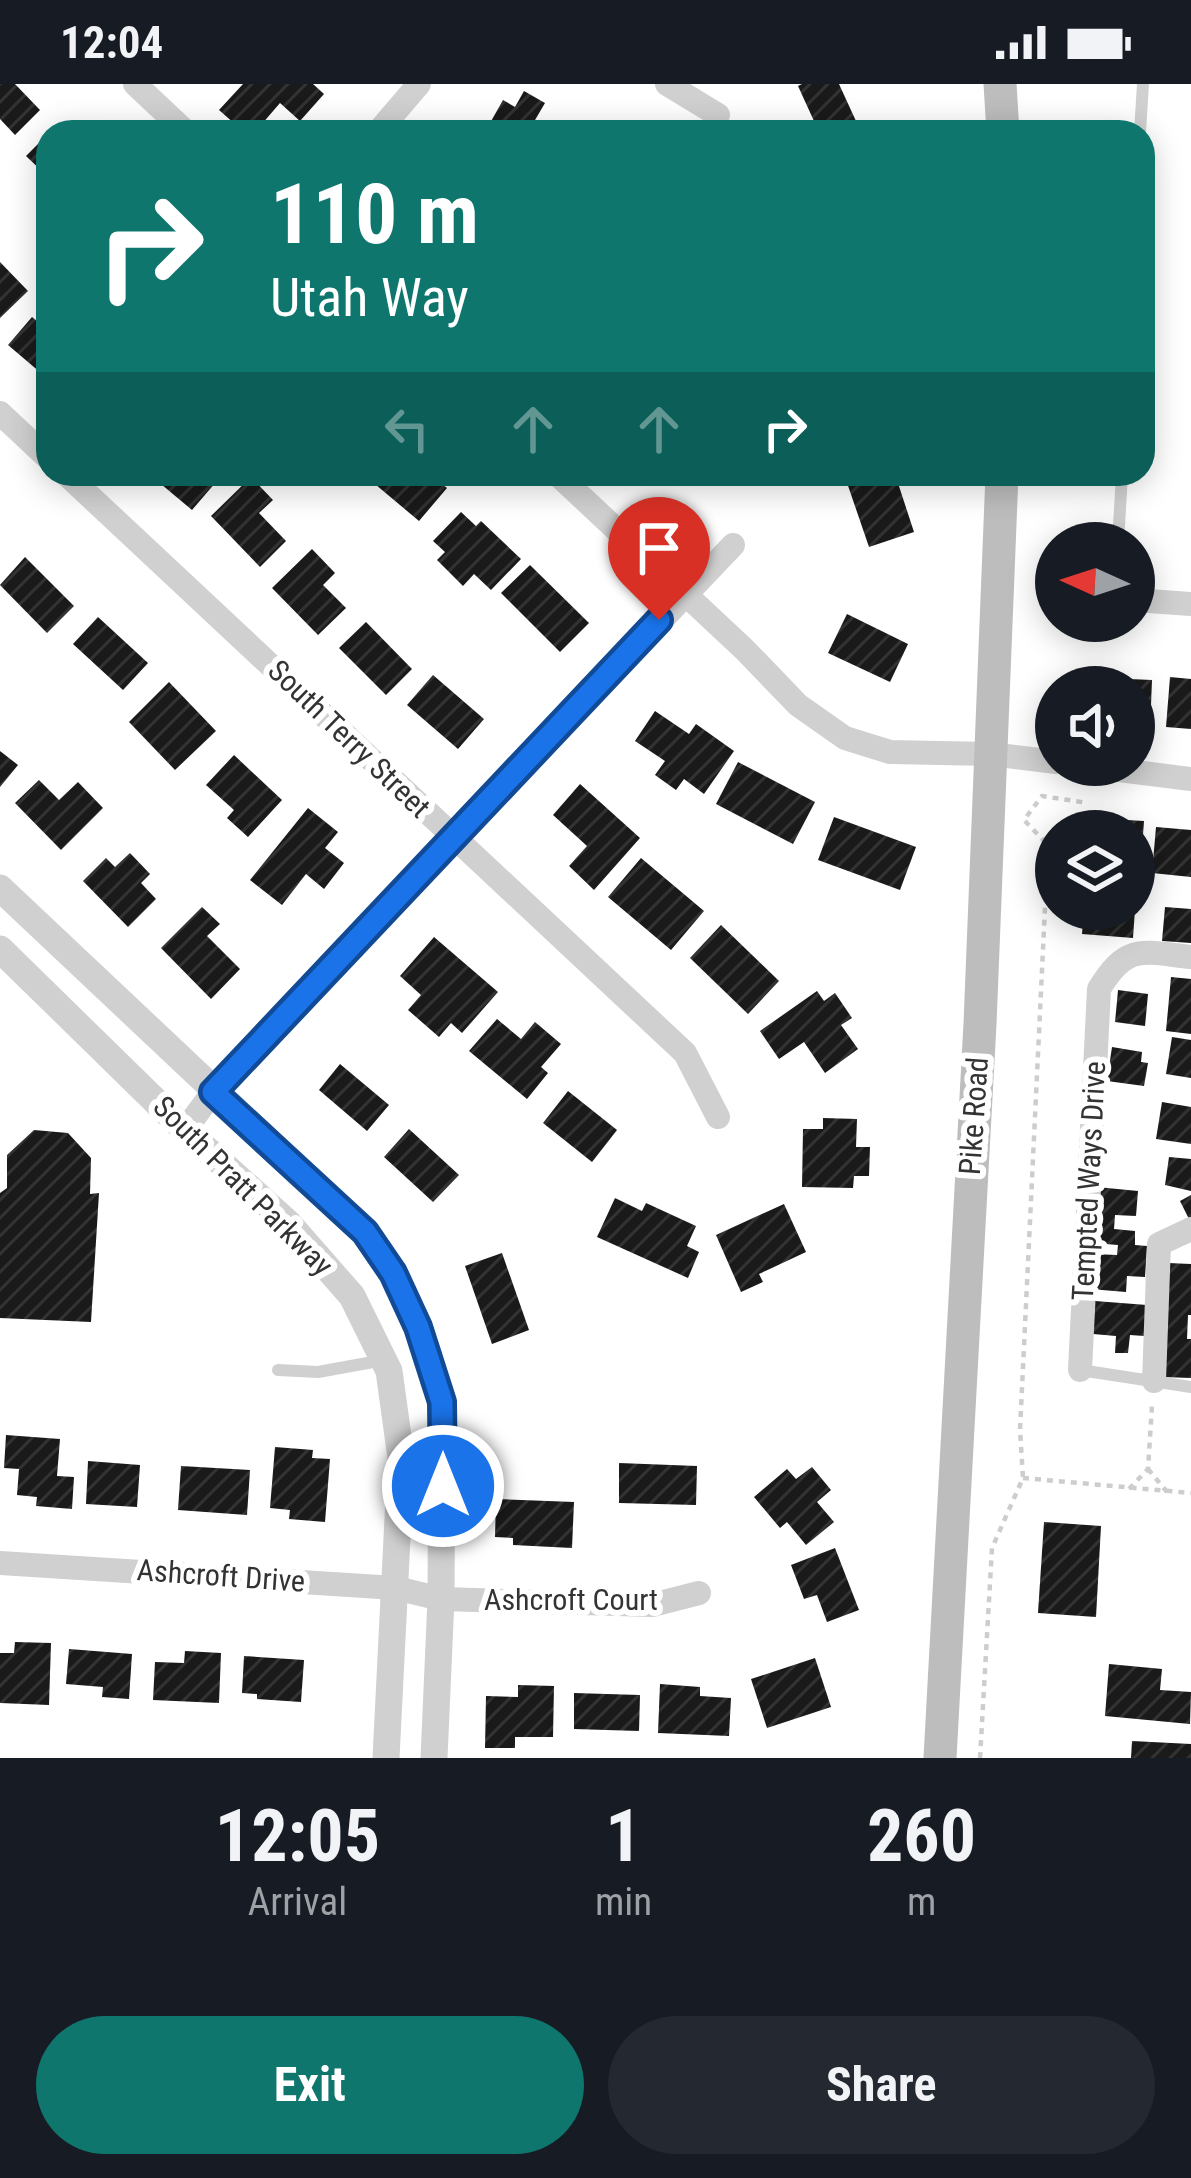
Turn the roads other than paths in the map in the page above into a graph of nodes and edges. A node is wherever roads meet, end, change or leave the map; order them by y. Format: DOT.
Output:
graph roads {
  1 [pos="135,84"];
  2 [pos="419,84"];
  3 [pos="667,84"];
  4 [pos="1000,84"];
  5 [pos="1143,84"];
  6 [pos="718,115"];
  7 [pos="173,120"];
  8 [pos="388,120"];
  9 [pos="1002,120"];
  10 [pos="1141,120"];
  11 [pos="0,413"];
  12 [pos="36,447"];
  13 [pos="79,486"];
  14 [pos="570,486"];
  15 [pos="1002,486"];
  16 [pos="1121,486"];
  17 [pos="1119,522"];
  18 [pos="733,545"];
  19 [pos="686,593"];
  20 [pos="1155,601"];
  21 [pos="1191,604"];
  22 [pos="991,754"];
  23 [pos="1035,759"];
  24 [pos="1155,774"];
  25 [pos="1191,778"];
  26 [pos="454,839"];
  27 [pos="0,888"];
  28 [pos="0,950"];
  29 [pos="1191,957"];
  30 [pos="213,1092"];
  31 [pos="718,1117"];
  32 [pos="185,1130"];
  33 [pos="1191,1229"];
  34 [pos="384,1360"];
  35 [pos="278,1370"];
  36 [pos="1080,1370"];
  37 [pos="1154,1381"];
  38 [pos="1191,1387"];
  39 [pos="0,1563"];
  40 [pos="396,1588"];
  41 [pos="699,1593"];
  42 [pos="441,1599"];
  43 [pos="386,1758"];
  44 [pos="434,1758"];
  45 [pos="940,1758"];
  1 -- 7 [label="street"];
  2 -- 8 [label="street"];
  3 -- 6 [label="street"];
  4 -- 9 [label="main road"];
  5 -- 10 [label="lane"];
  11 -- 12 [label="street"];
  13 -- 26 [label="street, South Terry Street"];
  14 -- 19 [label="street"];
  15 -- 22 [label="main road, Pike Road"];
  16 -- 17 [label="lane"];
  18 -- 19 [label="street"];
  19 -- 22 [label="street"];
  19 -- 26 [label="street"];
  20 -- 21 [label="street"];
  22 -- 23 [label="street"];
  22 -- 45 [label="main road, Pike Road"];
  24 -- 25 [label="street"];
  26 -- 30 [label="street"];
  26 -- 31 [label="street, South Terry Street"];
  27 -- 30 [label="street, South Pratt Parkway"];
  28 -- 32 [label="street, South Pratt Parkway"];
  29 -- 36 [label="street, Tempted Ways Drive"];
  30 -- 32 [label="street"];
  30 -- 42 [label="street, South Pratt Parkway"];
  32 -- 34 [label="street, South Pratt Parkway"];
  33 -- 37 [label="street"];
  34 -- 35 [label="lane"];
  34 -- 40 [label="street, South Pratt Parkway"];
  36 -- 37 [label="lane, Tempted Ways Drive"];
  37 -- 38 [label="lane, Tempted Ways Drive"];
  39 -- 40 [label="street, Ashcroft Drive"];
  40 -- 42 [label="street, Ashcroft Drive"];
  40 -- 43 [label="street, South Pratt Parkway"];
  41 -- 42 [label="street, Ashcroft Court"];
  42 -- 44 [label="street, South Pratt Parkway"];
}
